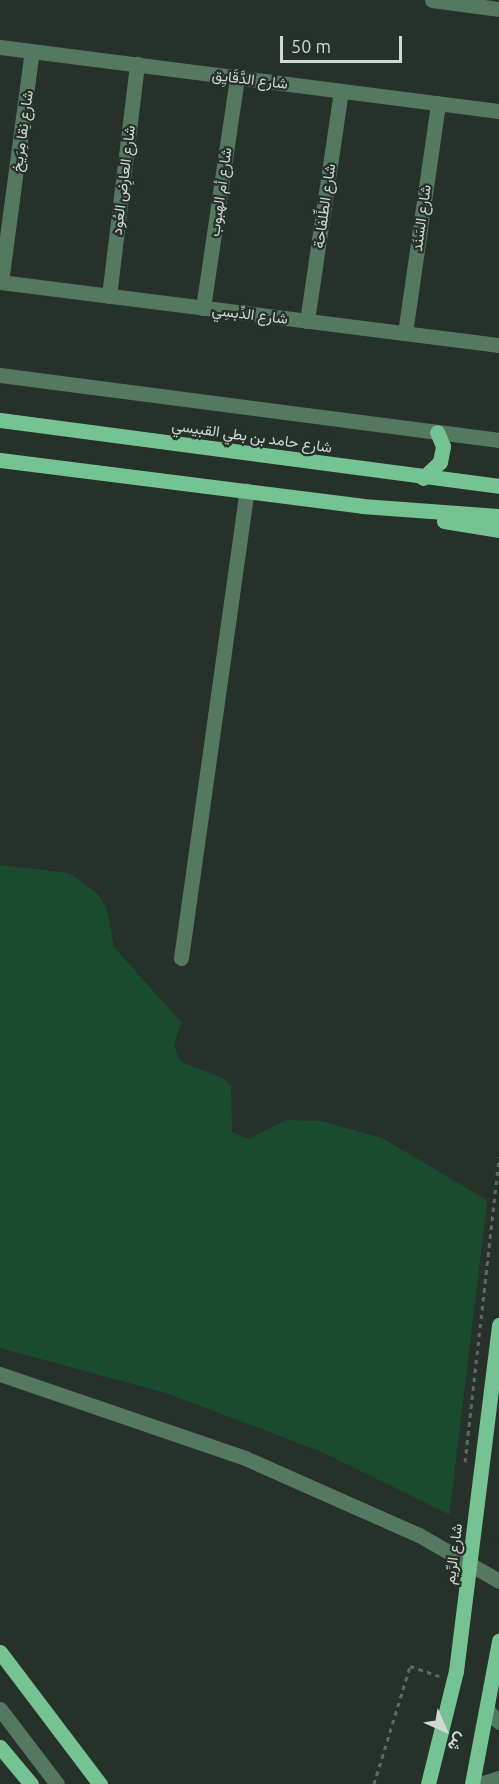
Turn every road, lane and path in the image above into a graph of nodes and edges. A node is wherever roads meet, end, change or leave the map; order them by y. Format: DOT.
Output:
graph roads {
  1 [pos="432,0"];
  2 [pos="499,9"];
  3 [pos="0,47"];
  4 [pos="32,51"];
  5 [pos="136,64"];
  6 [pos="237,77"];
  7 [pos="341,91"];
  8 [pos="438,103"];
  9 [pos="499,111"];
  10 [pos="0,282"];
  11 [pos="108,296"];
  12 [pos="203,308"];
  13 [pos="307,321"];
  14 [pos="405,333"];
  15 [pos="499,345"];
  16 [pos="0,375"];
  17 [pos="0,420"];
  18 [pos="437,432"];
  19 [pos="499,440"];
  20 [pos="0,460"];
  21 [pos="423,478"];
  22 [pos="499,486"];
  23 [pos="247,491"];
  24 [pos="362,506"];
  25 [pos="499,516"];
  26 [pos="499,530"];
  27 [pos="181,958"];
  28 [pos="499,1157"];
  29 [pos="499,1325"];
  30 [pos="0,1374"];
  31 [pos="463,1473"];
  32 [pos="499,1581"];
  33 [pos="499,1641"];
  34 [pos="0,1652"];
  35 [pos="441,1670"];
  36 [pos="447,1679"];
  37 [pos="0,1708"];
  38 [pos="494,1717"];
  39 [pos="0,1747"];
  40 [pos="499,1778"];
  41 [pos="31,1784"];
  42 [pos="57,1784"];
  43 [pos="100,1784"];
  44 [pos="374,1784"];
  45 [pos="428,1784"];
  46 [pos="472,1784"];
  47 [pos="480,1784"];
  1 -- 2 [label="street"];
  3 -- 4 [label="street, شارع الدَّقَايِق"];
  4 -- 5 [label="street, شارع الدَّقَايِق"];
  4 -- 10 [label="street, شارع نِقا مِرَيخ"];
  5 -- 6 [label="street, شارع الدَّقَايِق"];
  5 -- 11 [label="street, شارع العارِض العُود"];
  6 -- 7 [label="street, شارع الدَّقَايِق"];
  6 -- 12 [label="street, شارع أم الهبوب"];
  7 -- 8 [label="street, شارع الدَّقَايِق"];
  7 -- 13 [label="street, شارع الطِّلفاحة"];
  8 -- 9 [label="street, شارع الدَّقَايِق"];
  8 -- 14 [label="street, شارع السَنَد"];
  10 -- 11 [label="street, شارع الدِّبسِي"];
  11 -- 12 [label="street, شارع الدِّبسِي"];
  12 -- 13 [label="street, شارع الدِّبسِي"];
  13 -- 14 [label="street, شارع الدِّبسِي"];
  14 -- 15 [label="street, شارع الدِّبسِي"];
  16 -- 18 [label="street"];
  17 -- 21 [label="main road, شارع حامد بن بطي القبيسي"];
  18 -- 19 [label="street"];
  18 -- 21 [label="main road"];
  20 -- 23 [label="main road"];
  21 -- 22 [label="main road, شارع حامد بن بطي القبيسي"];
  23 -- 24 [label="main road"];
  23 -- 27 [label="street"];
  24 -- 25 [label="main road"];
  24 -- 26 [label="main road"];
  28 -- 31 [label="path, bridge"];
  29 -- 36 [label="main road, شارع الرِّيم, bridge"];
  30 -- 32 [label="street"];
  33 -- 38 [label="main road"];
  34 -- 43 [label="main road"];
  35 -- 36 [label="path"];
  36 -- 44 [label="path"];
  36 -- 45 [label="main road, شارع الرِّيم"];
  37 -- 42 [label="street"];
  38 -- 46 [label="main road"];
  39 -- 41 [label="main road"];
  40 -- 47 [label="street"];
}
